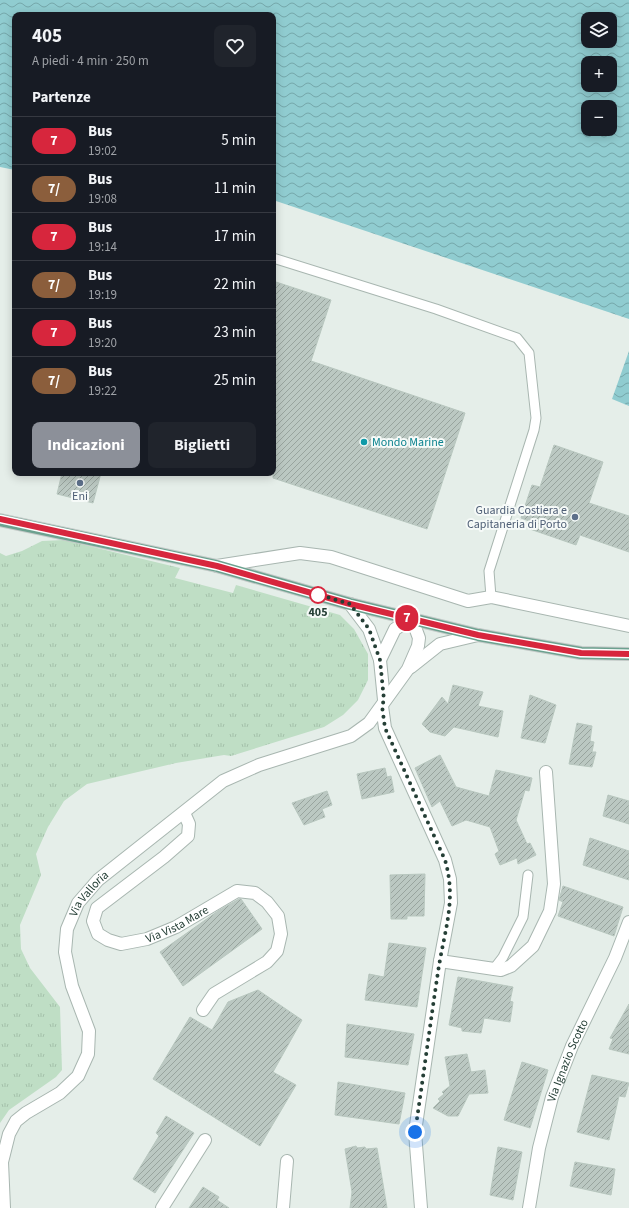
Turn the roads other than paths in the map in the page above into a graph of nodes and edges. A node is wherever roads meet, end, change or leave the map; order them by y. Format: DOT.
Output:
graph roads {
  1 [pos="276,259"];
  2 [pos="0,520"];
  3 [pos="217,566"];
  4 [pos="491,597"];
  5 [pos="350,604"];
  6 [pos="412,619"];
  7 [pos="629,626"];
  8 [pos="478,635"];
  9 [pos="629,654"];
  10 [pos="380,660"];
  11 [pos="408,669"];
  12 [pos="383,703"];
  13 [pos="546,772"];
  14 [pos="184,813"];
  15 [pos="528,875"];
  16 [pos="629,922"];
  17 [pos="440,961"];
  18 [pos="493,970"];
  19 [pos="203,1010"];
  20 [pos="205,1140"];
  21 [pos="287,1161"];
  22 [pos="4,1208"];
  23 [pos="162,1208"];
  24 [pos="283,1208"];
  25 [pos="421,1208"];
  26 [pos="530,1208"];
  1 -- 4 [label="lane"];
  2 -- 3 [label="main road"];
  3 -- 4 [label="street"];
  3 -- 5 [label="main road"];
  4 -- 7 [label="street"];
  5 -- 6 [label="main road"];
  5 -- 10 [label="street"];
  6 -- 8 [label="main road"];
  6 -- 10 [label="street"];
  6 -- 11 [label="street"];
  8 -- 9 [label="main road"];
  8 -- 11 [label="street"];
  10 -- 12 [label="street"];
  11 -- 12 [label="street, Via Valloria"];
  12 -- 14 [label="street, Via Valloria"];
  12 -- 17 [label="street"];
  13 -- 18 [label="street"];
  14 -- 19 [label="street, Via Vista Mare"];
  14 -- 22 [label="street, Via Valloria"];
  15 -- 18 [label="lane"];
  16 -- 26 [label="street, Via Ignazio Scotto"];
  17 -- 18 [label="street"];
  17 -- 25 [label="street"];
  20 -- 23 [label="street"];
  21 -- 24 [label="street"];
}
